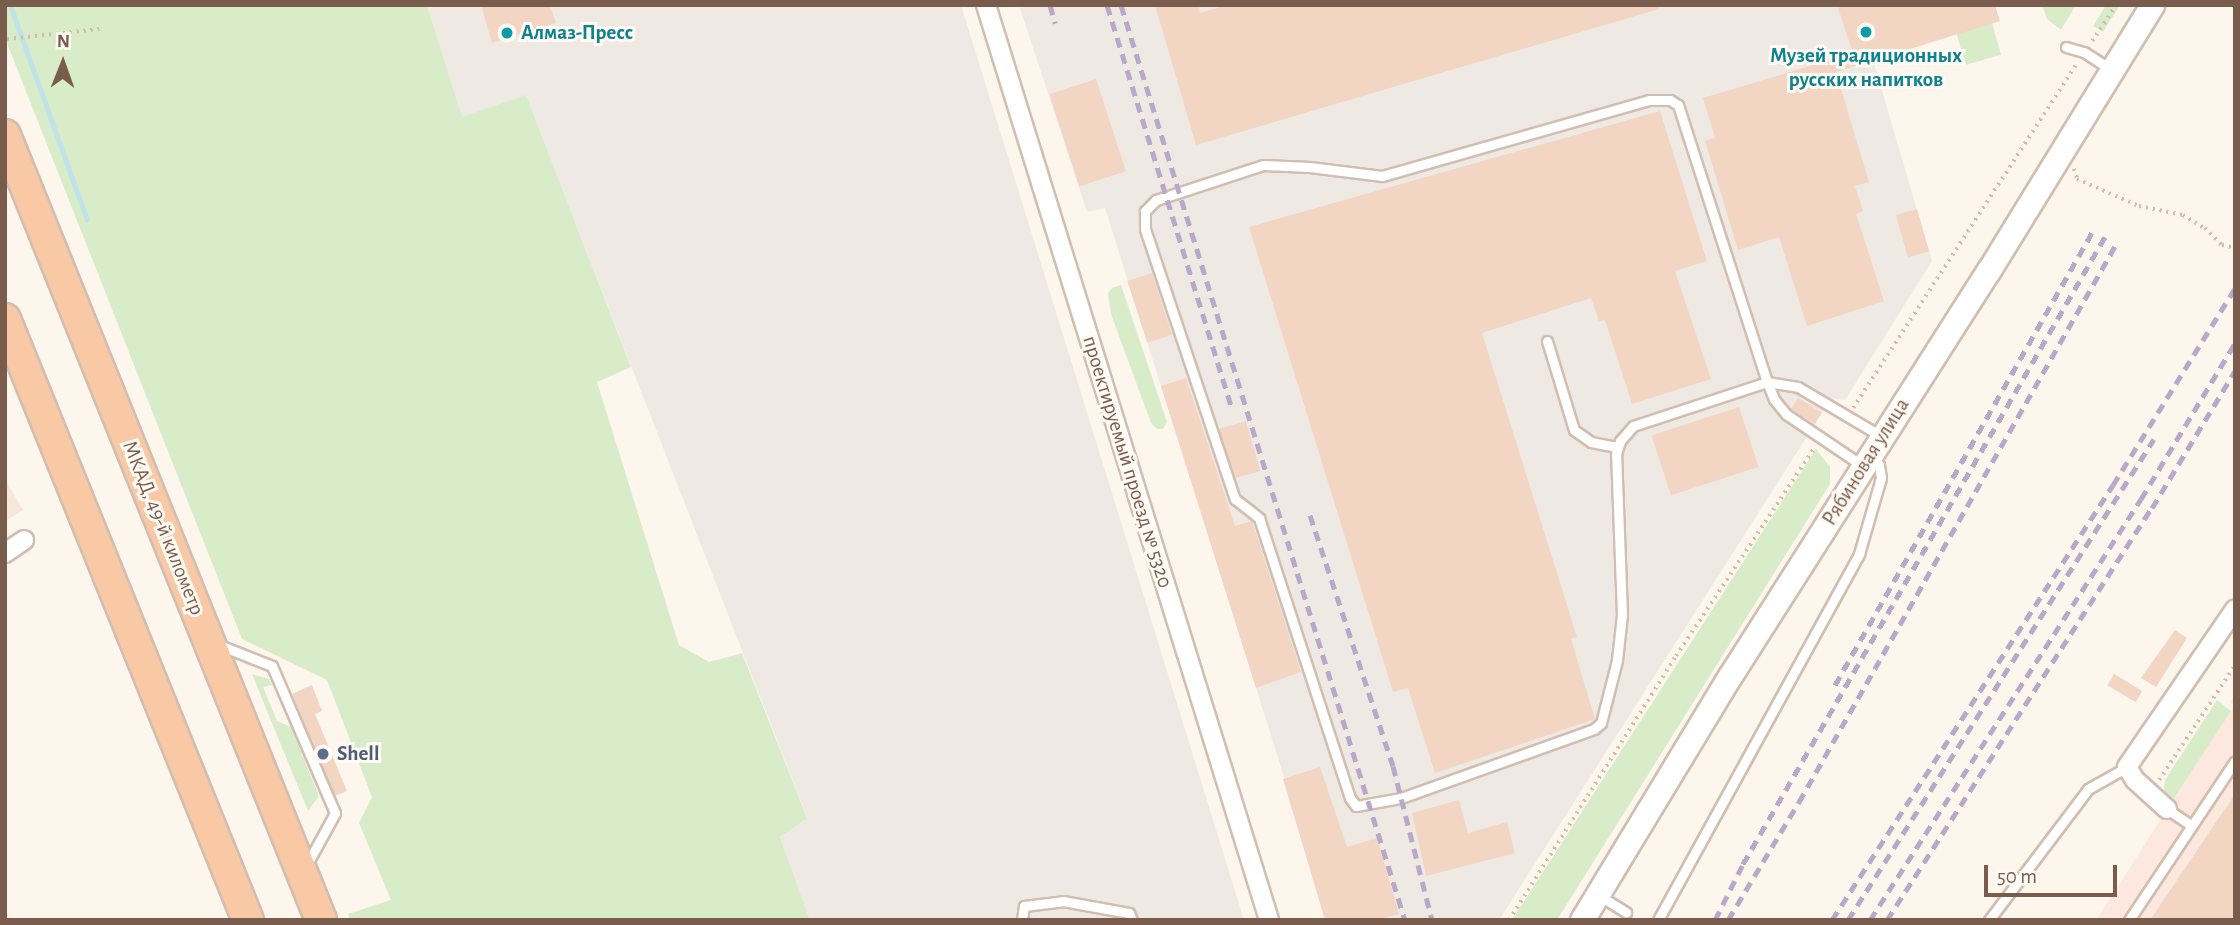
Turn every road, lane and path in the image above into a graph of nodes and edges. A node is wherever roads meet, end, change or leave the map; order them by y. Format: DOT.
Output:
graph roads {
  1 [pos="986,5"];
  2 [pos="2116,5"];
  3 [pos="2152,5"];
  4 [pos="99,29"];
  5 [pos="6,37"];
  6 [pos="2066,47"];
  7 [pos="2084,52"];
  8 [pos="2112,69"];
  9 [pos="5,135"];
  10 [pos="2078,180"];
  11 [pos="2235,248"];
  12 [pos="5,319"];
  13 [pos="1547,341"];
  14 [pos="1767,382"];
  15 [pos="1848,416"];
  16 [pos="1825,442"];
  17 [pos="1617,447"];
  18 [pos="1872,452"];
  19 [pos="24,540"];
  20 [pos="5,553"];
  21 [pos="2235,610"];
  22 [pos="209,641"];
  23 [pos="2235,665"];
  24 [pos="2235,761"];
  25 [pos="2126,768"];
  26 [pos="2150,793"];
  27 [pos="2166,809"];
  28 [pos="2191,825"];
  29 [pos="302,873"];
  30 [pos="1598,895"];
  31 [pos="1626,912"];
  32 [pos="248,920"];
  33 [pos="321,920"];
  34 [pos="1022,920"];
  35 [pos="1132,920"];
  36 [pos="1269,920"];
  37 [pos="1509,920"];
  38 [pos="1583,920"];
  39 [pos="1658,920"];
  40 [pos="1989,920"];
  41 [pos="2129,920"];
  1 -- 36 [label="street, проектируемый проезд № 5320"];
  2 -- 7 [label="path"];
  3 -- 8 [label="street, Рябиновая улица"];
  4 -- 5 [label="path"];
  6 -- 7 [label="lane"];
  7 -- 8 [label="lane"];
  7 -- 15 [label="path"];
  8 -- 18 [label="street, Рябиновая улица"];
  9 -- 22 [label="highway, МКАД, 49-й километр"];
  10 -- 11 [label="path"];
  12 -- 32 [label="highway"];
  13 -- 17 [label="lane"];
  14 -- 15 [label="lane"];
  14 -- 16 [label="lane"];
  14 -- 17 [label="lane"];
  14 -- 17 [label="lane"];
  15 -- 18 [label="lane"];
  16 -- 18 [label="lane"];
  16 -- 37 [label="path"];
  18 -- 30 [label="street, Рябиновая улица"];
  18 -- 39 [label="lane"];
  19 -- 20 [label="street"];
  21 -- 25 [label="street"];
  22 -- 29 [label="highway, МКАД, 49-й километр"];
  22 -- 29 [label="lane"];
  23 -- 26 [label="path"];
  24 -- 28 [label="lane"];
  25 -- 26 [label="street"];
  25 -- 40 [label="lane"];
  26 -- 27 [label="street"];
  27 -- 28 [label="lane"];
  28 -- 41 [label="lane"];
  29 -- 33 [label="highway, МКАД, 49-й километр"];
  30 -- 31 [label="lane"];
  30 -- 38 [label="street, Рябиновая улица"];
  34 -- 35 [label="lane"];
}
